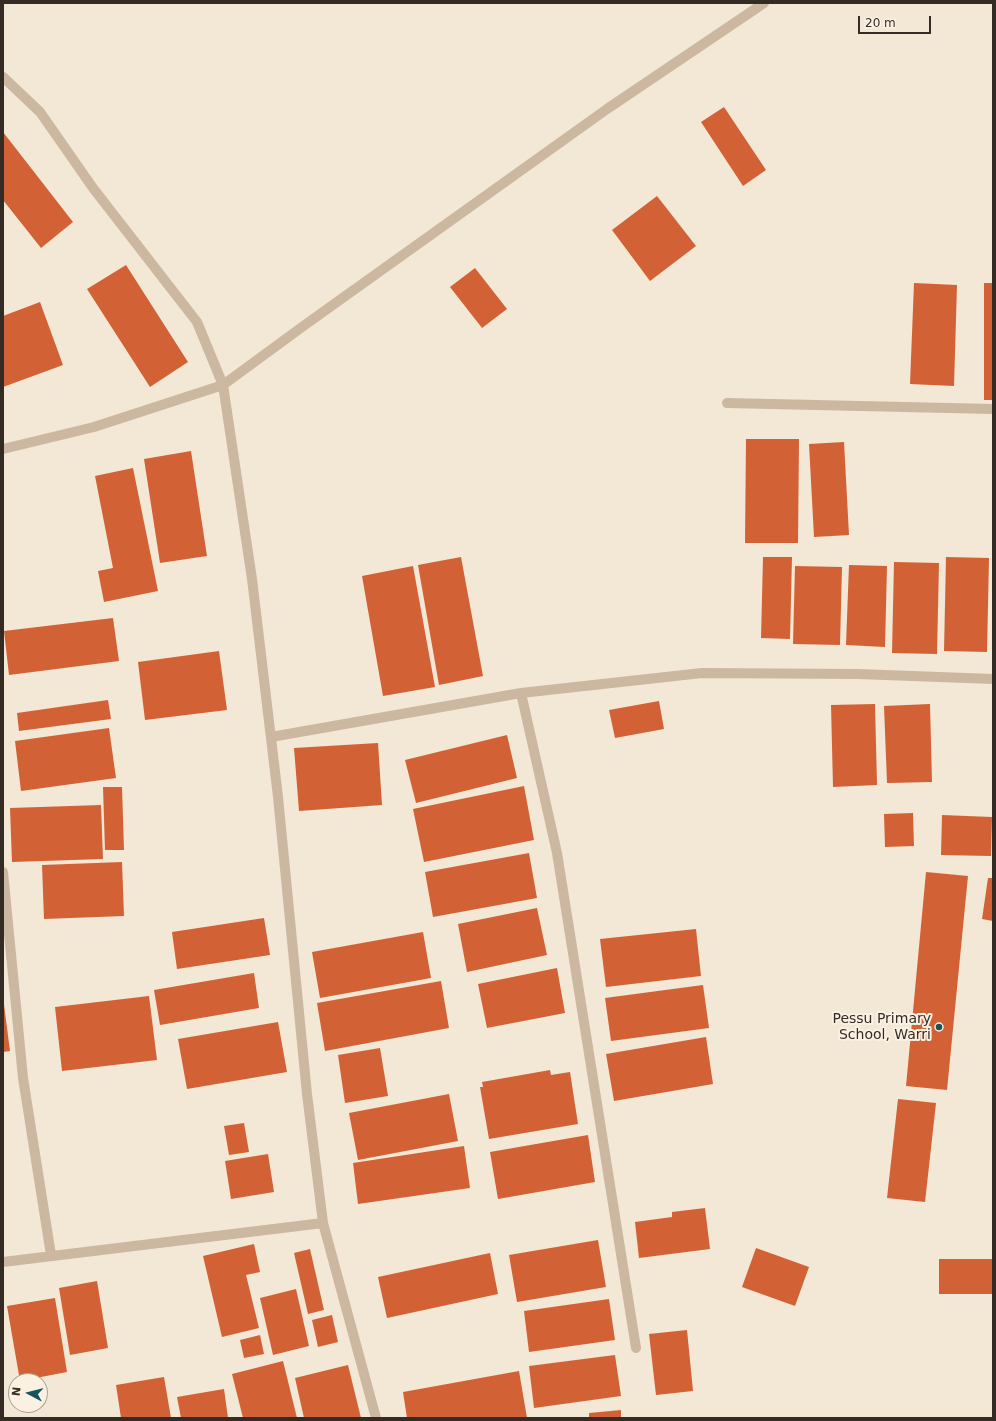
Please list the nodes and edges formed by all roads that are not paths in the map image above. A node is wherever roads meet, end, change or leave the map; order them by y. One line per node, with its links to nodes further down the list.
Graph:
1 (764, 3): 3 (street)
2 (3, 77): 3 (street)
3 (223, 385): 6 (street); 9 (street)
4 (727, 402): 5 (street)
5 (993, 409)
6 (3, 449)
7 (993, 680): 8 (street)
8 (521, 693): 9 (street); 14 (street)
9 (271, 737): 11 (street)
10 (3, 872): 12 (street)
11 (323, 1223): 12 (street); 15 (street)
12 (51, 1255): 13 (street)
13 (3, 1262)
14 (636, 1348)
15 (376, 1418)

